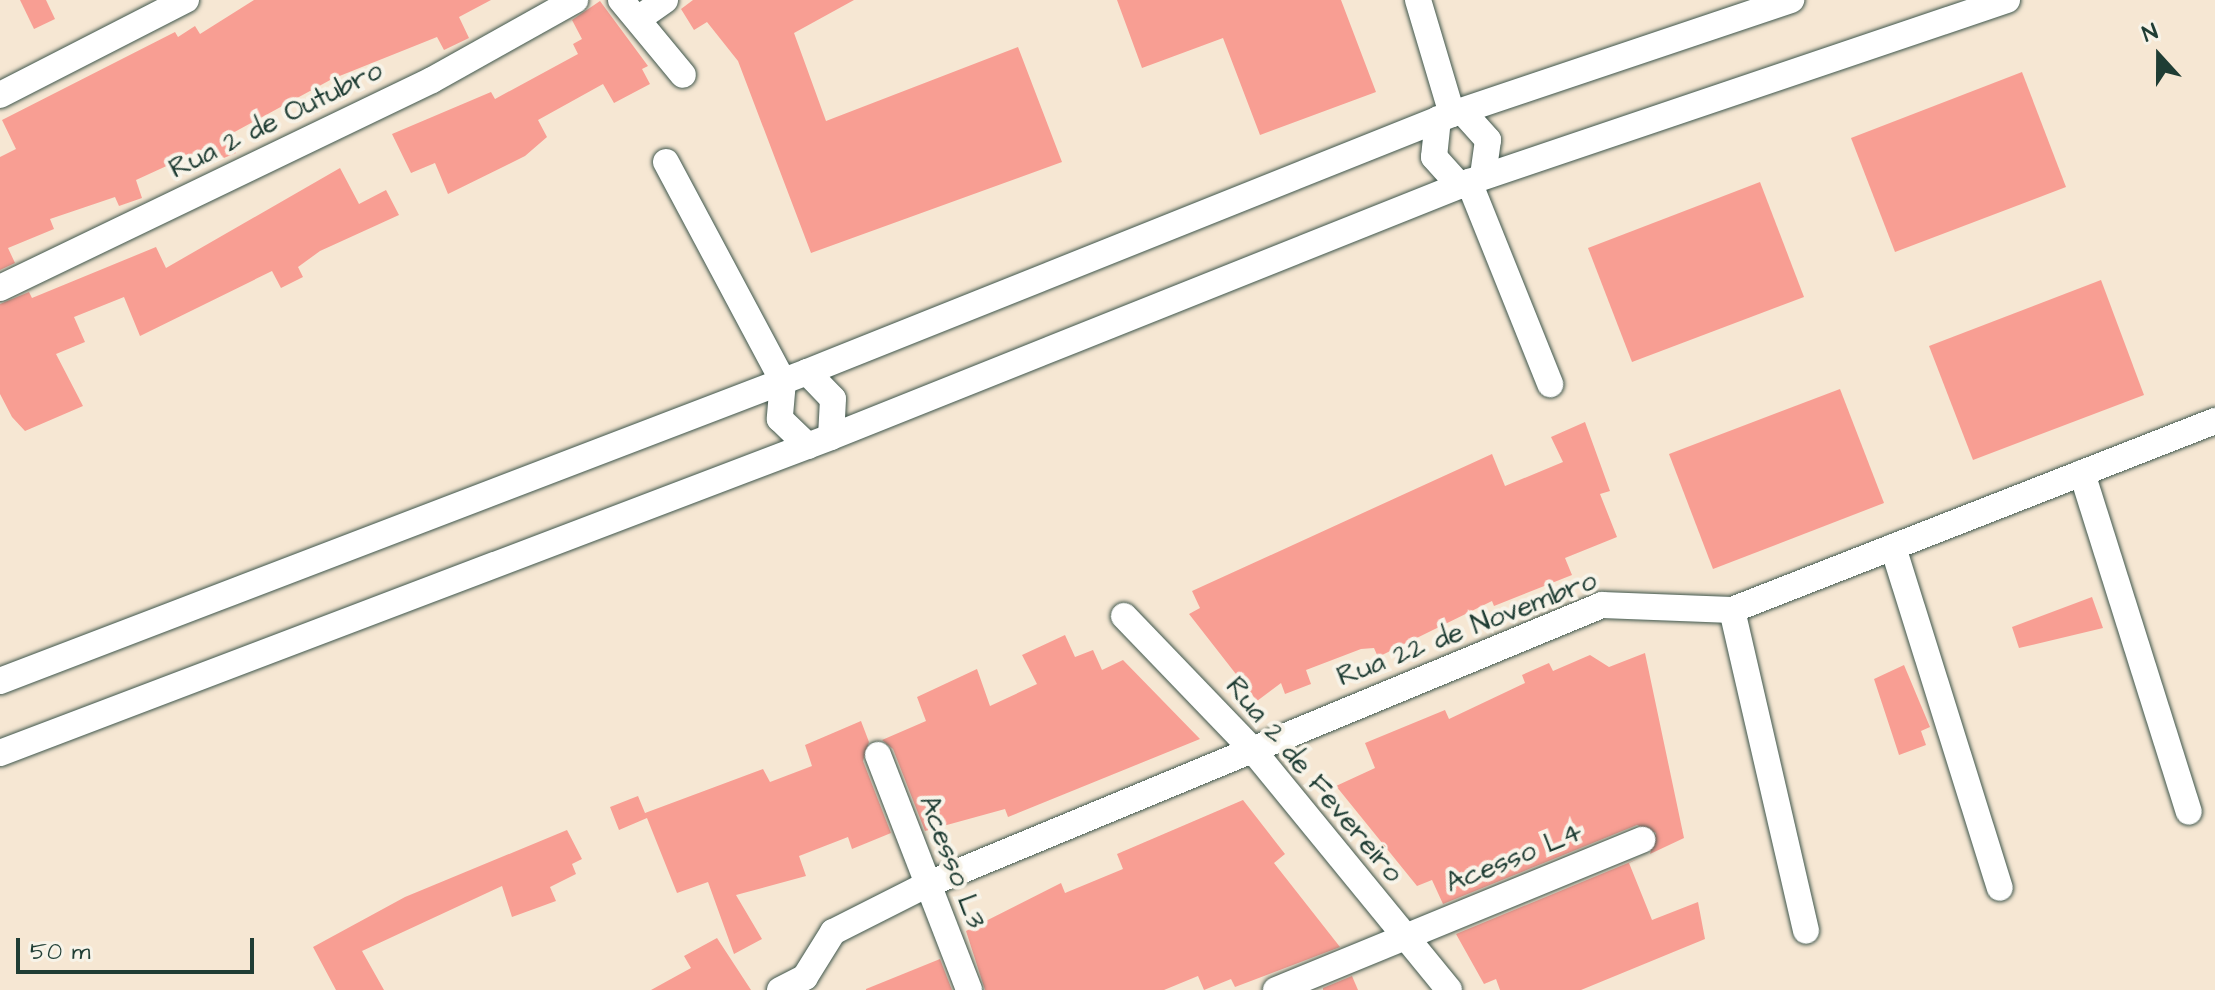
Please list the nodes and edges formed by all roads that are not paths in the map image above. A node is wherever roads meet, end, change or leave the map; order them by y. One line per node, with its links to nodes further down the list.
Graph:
1 (186, 0): 9 (street)
2 (575, 0): 13 (street, Rua 2 de Outubro)
3 (665, 0): 7 (street)
4 (1418, 0): 10 (street)
5 (1791, 0): 10 (street)
6 (2007, 0): 12 (street)
7 (630, 9): 8 (street)
8 (683, 75)
9 (0, 95)
10 (1451, 115): 12 (street); 12 (street); 14 (street)
11 (666, 162): 14 (street)
12 (1471, 182): 15 (street); 17 (street)
13 (0, 288)
14 (795, 377): 17 (street); 17 (street); 22 (street)
15 (1550, 384)
16 (2215, 421): 18 (street, Rua 22 de Novembro)
17 (819, 441): 24 (street)
18 (2082, 473): 19 (street, Rua 22 de Novembro); 26 (street)
19 (1893, 547): 20 (street, Rua 22 de Novembro); 29 (street)
20 (1732, 610): 23 (street, Rua 22 de Novembro); 30 (street)
21 (1124, 616): 23 (street, Rua 2 de Fevereiro)
22 (0, 681)
23 (1252, 749): 28 (street, Rua 22 de Novembro); 31 (street, Rua 2 de Fevereiro)
24 (0, 753)
25 (878, 755): 28 (street, Acesso L3)
26 (2189, 812)
27 (1642, 840): 31 (street, Acesso L4)
28 (924, 886): 32 (street, Rua 22 de Novembro); 33 (street, Acesso L3)
29 (2000, 888)
30 (1806, 931)
31 (1405, 937): 34 (street, Acesso L4); 35 (street, Rua 2 de Fevereiro)
32 (780, 990)
33 (969, 990)
34 (1276, 990)
35 (1449, 990)

